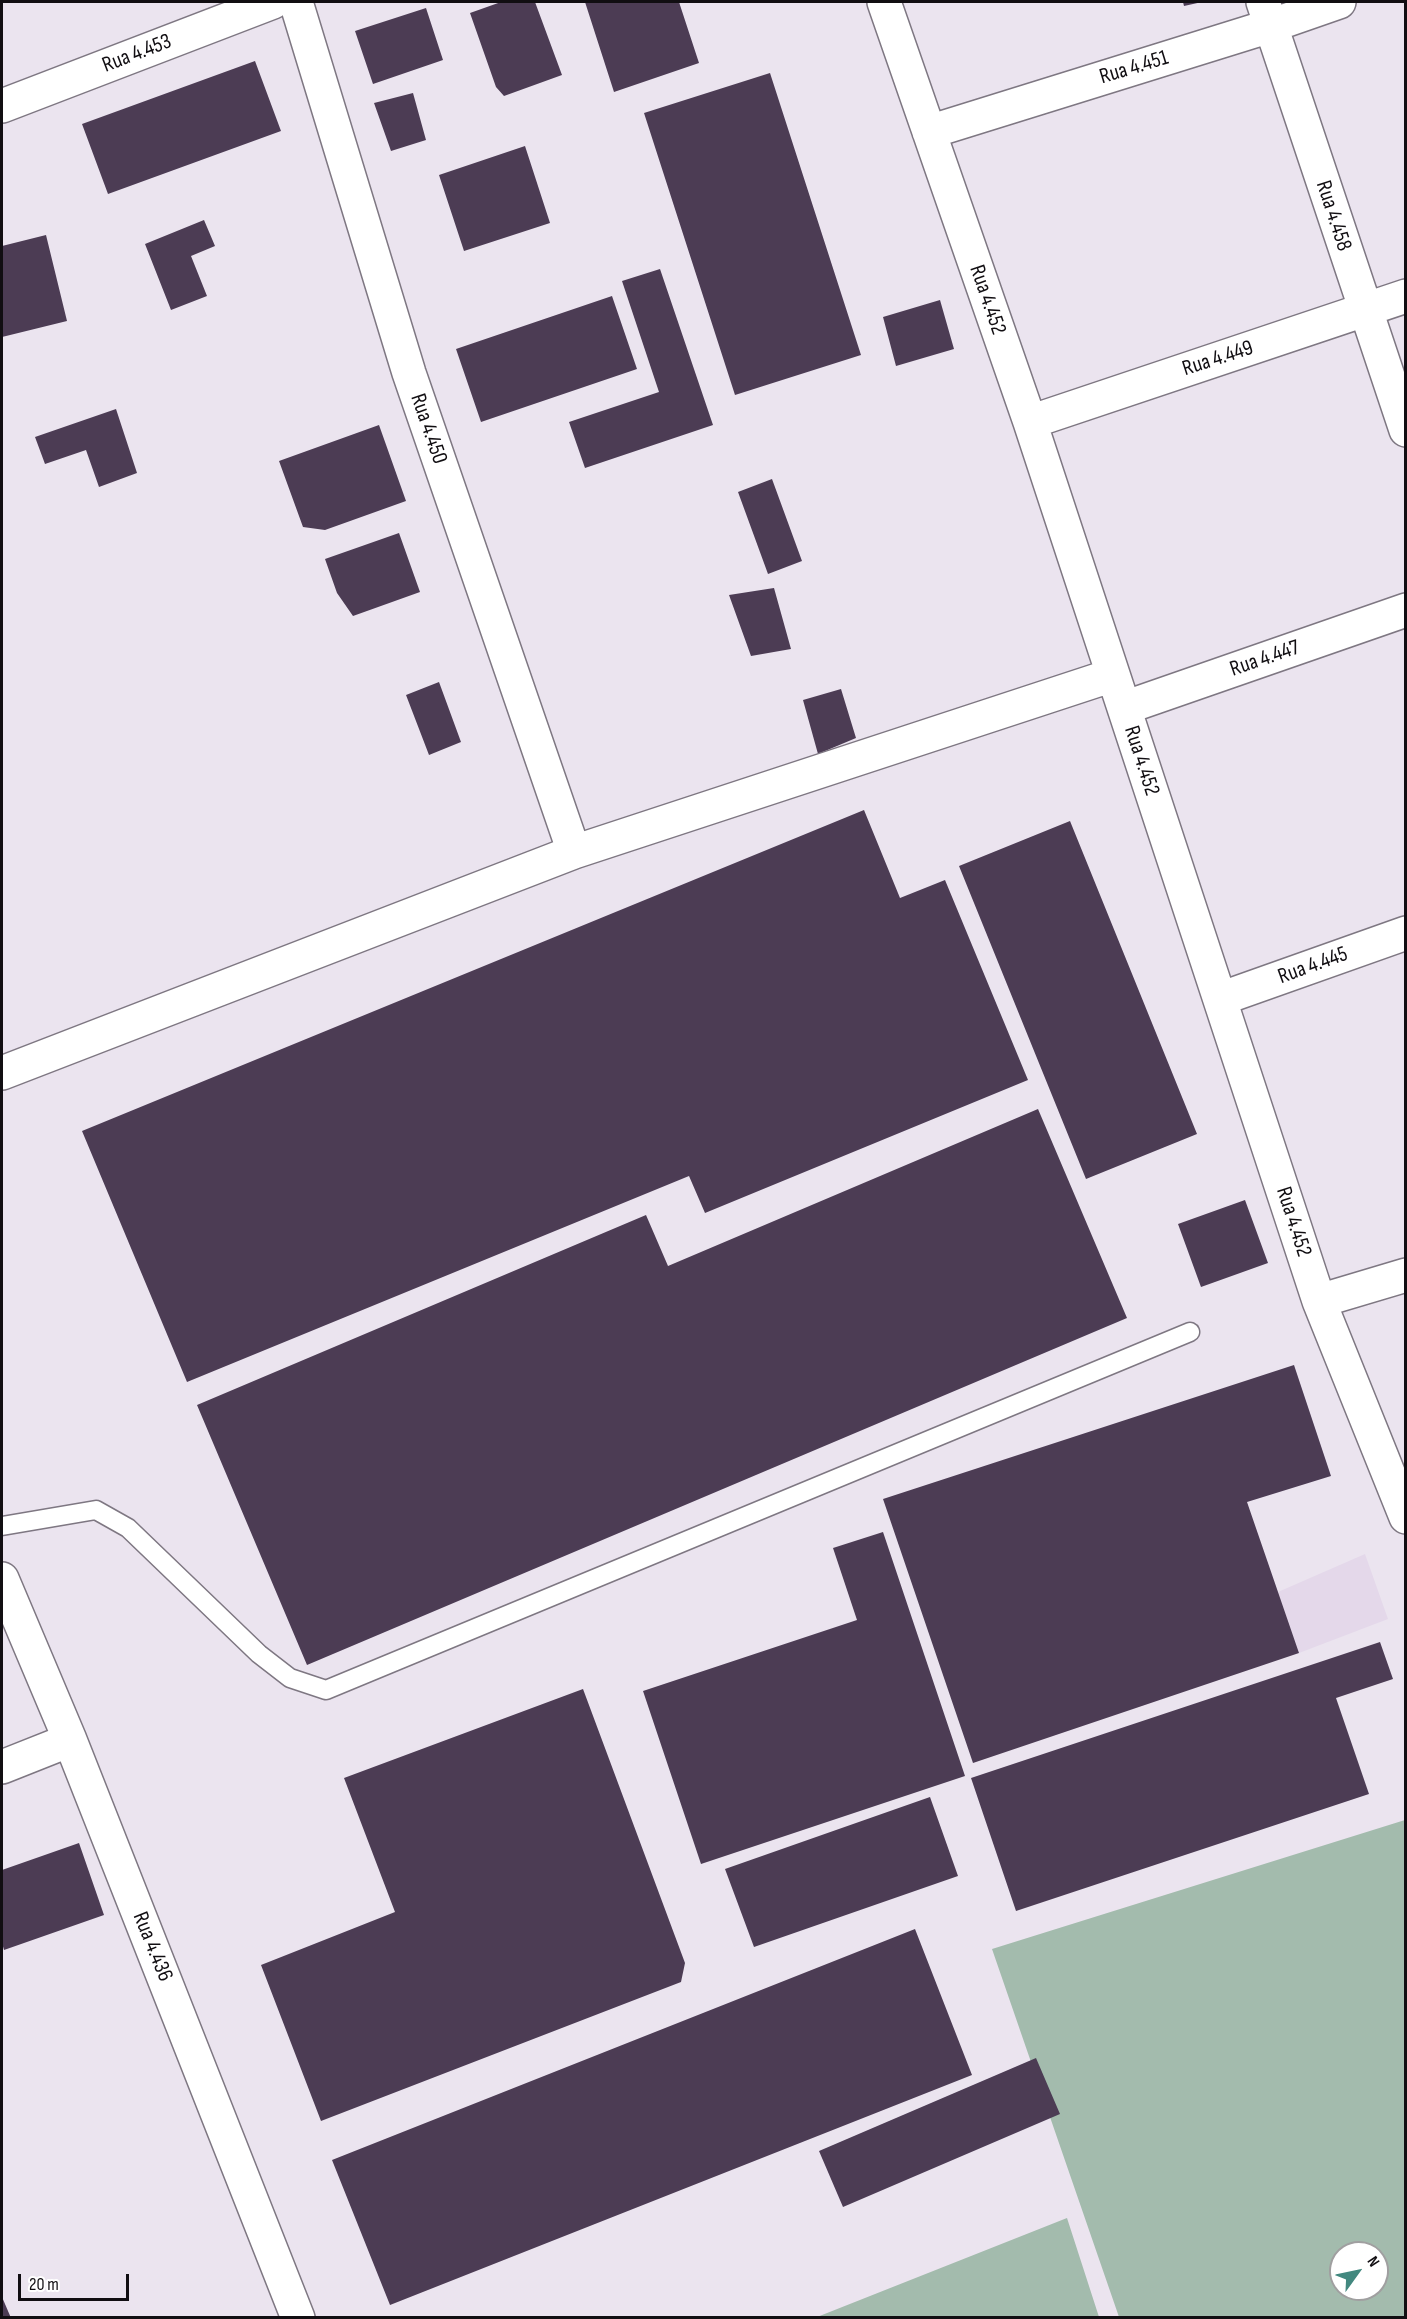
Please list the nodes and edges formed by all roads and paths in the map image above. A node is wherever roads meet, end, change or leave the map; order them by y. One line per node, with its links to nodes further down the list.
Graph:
1 (273, 2): 6 (street, Rua 4.453)
2 (296, 2): 15 (street, Rua 4.450)
3 (884, 2): 7 (street, Rua 4.452)
4 (1339, 2): 5 (street, Rua 4.451)
5 (1266, 14): 7 (street, Rua 4.451); 9 (street, Rua 4.458)
6 (2, 106)
7 (929, 132): 10 (street, Rua 4.452)
8 (1406, 296): 9 (street, Rua 4.449)
9 (1364, 310): 10 (street, Rua 4.449); 11 (street, Rua 4.458)
10 (1030, 422): 13 (street, Rua 4.452)
11 (1406, 430)
12 (1406, 610): 14 (street, Rua 4.447)
13 (1113, 675): 14 (street, Rua 4.452); 15 (street)
14 (1124, 708): 17 (street, Rua 4.452)
15 (574, 852): 18 (street)
16 (1406, 933): 17 (street, Rua 4.445)
17 (1220, 999): 20 (street, Rua 4.452)
18 (2, 1073)
19 (1406, 1275): 20 (street)
20 (1319, 1301): 22 (street, Rua 4.452)
21 (1191, 1332): 23 (lane)
22 (1406, 1517)
23 (2, 1526)
24 (2, 1579): 25 (street, Rua 4.436)
25 (70, 1740): 26 (street); 27 (street, Rua 4.436)
26 (2, 1767)
27 (293, 2316)

